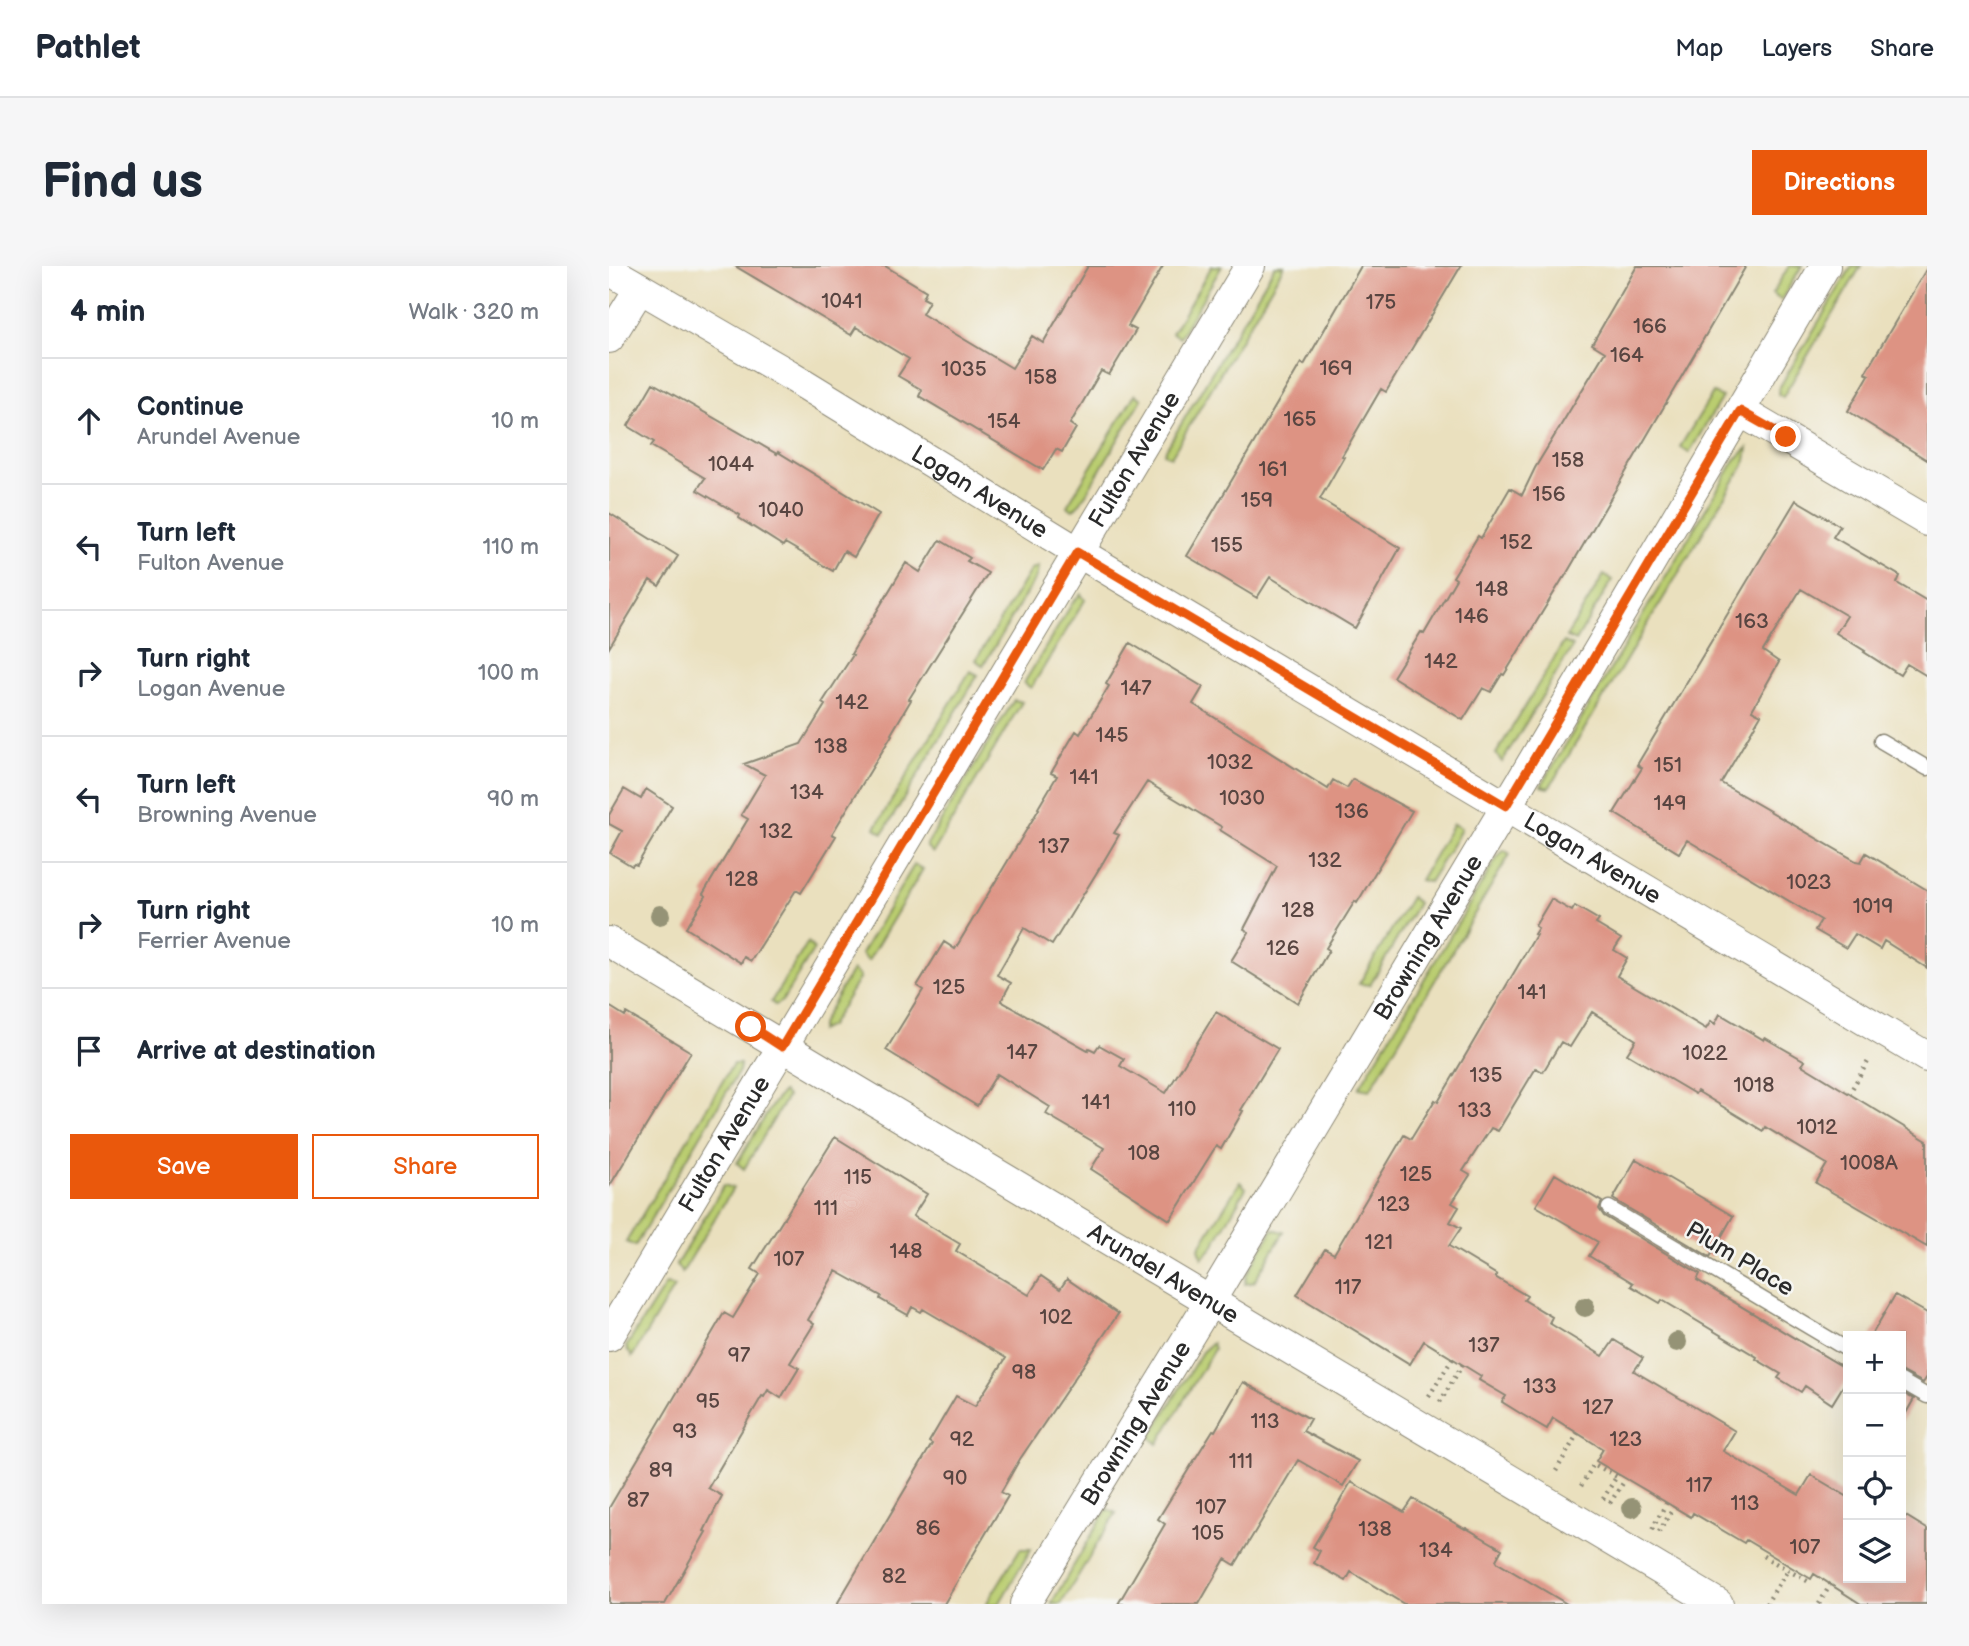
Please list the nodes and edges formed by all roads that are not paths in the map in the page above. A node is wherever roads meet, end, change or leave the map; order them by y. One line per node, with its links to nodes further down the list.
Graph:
1 (1249, 266): 8 (street, Fulton Avenue)
2 (1825, 266): 6 (street, Browning Avenue)
3 (609, 270): 4 (street, Logan Avenue)
4 (640, 288): 5 (street); 8 (street, Logan Avenue)
5 (609, 338)
6 (1740, 411): 7 (street); 11 (street, Browning Avenue)
7 (1927, 521)
8 (1077, 552): 11 (street, Logan Avenue); 13 (street, Fulton Avenue)
9 (1881, 741): 10 (lane)
10 (1927, 768)
11 (1506, 806): 14 (street, Logan Avenue); 16 (street, Browning Avenue)
12 (609, 942): 13 (street, Arundel Avenue)
13 (782, 1047): 16 (street, Arundel Avenue); 17 (street, Fulton Avenue)
14 (1927, 1057)
15 (1609, 1208): 18 (lane, Plum Place)
16 (1209, 1302): 21 (street, Browning Avenue); 22 (street, Arundel Avenue)
17 (609, 1336)
18 (1843, 1347)
19 (1906, 1384): 20 (lane)
20 (1927, 1396)
21 (1025, 1604)
22 (1718, 1604)

